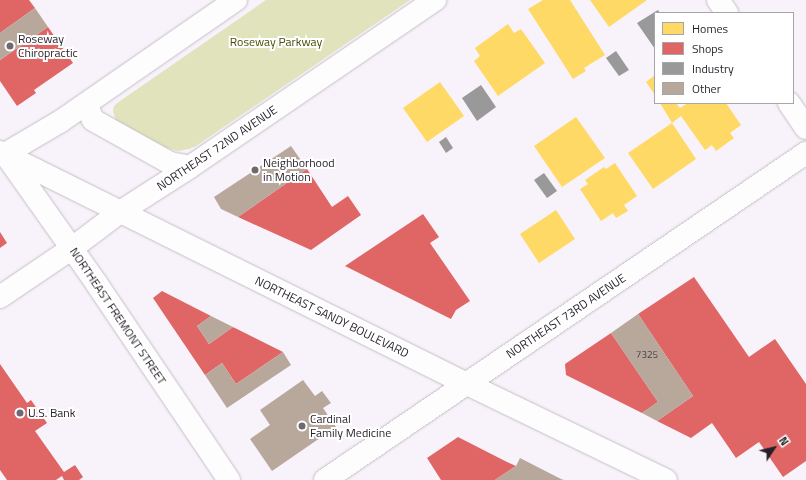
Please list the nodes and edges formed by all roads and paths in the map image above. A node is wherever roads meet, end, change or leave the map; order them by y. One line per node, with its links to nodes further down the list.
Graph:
1 (236, 0): 5 (street)
2 (435, 0): 10 (street, NORTHEAST 72ND AVENUE)
3 (718, 0): 4 (street)
4 (726, 12)
5 (86, 104): 8 (street); 10 (street)
6 (790, 104): 7 (street)
7 (806, 128)
8 (2, 153): 11 (street, NORTHEAST SANDY BOULEVARD); 12 (street, NORTHEAST FREMONT STREET)
9 (806, 153): 14 (street, NORTHEAST 73RD AVENUE)
10 (190, 167): 11 (street, NORTHEAST 72ND AVENUE)
11 (120, 212): 12 (street, NORTHEAST 72ND AVENUE); 14 (street, NORTHEAST SANDY BOULEVARD)
12 (71, 249): 13 (street, NORTHEAST 72ND AVENUE); 15 (street, NORTHEAST FREMONT STREET)
13 (0, 297)
14 (467, 384): 16 (street, NORTHEAST 73RD AVENUE); 17 (street, NORTHEAST SANDY BOULEVARD)
15 (229, 480)
16 (325, 480)
17 (666, 480)

